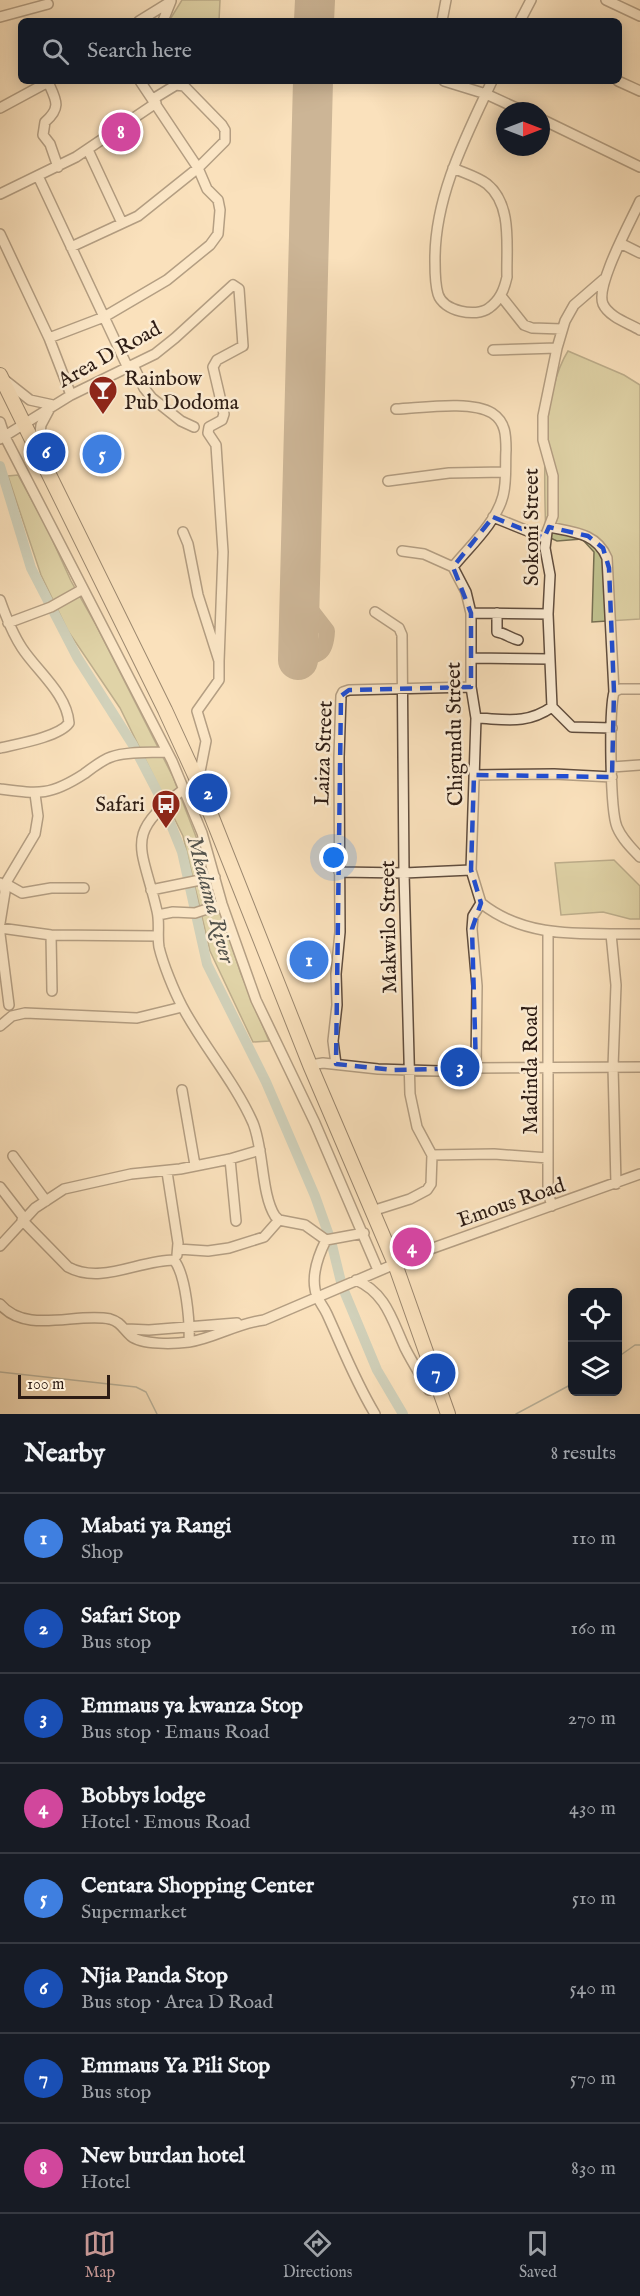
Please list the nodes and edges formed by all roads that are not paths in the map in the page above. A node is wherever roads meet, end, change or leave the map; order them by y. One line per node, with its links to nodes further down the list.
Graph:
1 (446, 0): 10 (street)
2 (531, 0): 11 (street)
3 (606, 0): 6 (street)
4 (171, 1): 8 (street); 9 (street)
5 (48, 4): 7 (street)
6 (640, 16)
7 (0, 17)
8 (144, 18)
9 (164, 18)
10 (443, 18)
11 (522, 18)
12 (622, 83): 18 (street)
13 (45, 84): 22 (street)
14 (50, 84): 25 (street)
15 (142, 84): 20 (street)
16 (454, 84): 19 (street)
17 (491, 84): 19 (street)
18 (640, 91)
19 (486, 94): 21 (street); 28 (street)
20 (155, 101): 24 (street); 27 (street); 27 (street)
21 (503, 102)
22 (0, 108)
23 (550, 123): 26 (street)
24 (88, 150): 25 (street); 32 (street)
25 (58, 167): 29 (street)
26 (640, 167)
27 (198, 168): 32 (street); 39 (street)
28 (453, 168): 38 (street); 38 (street)
29 (38, 176): 30 (street); 35 (street)
30 (0, 194)
31 (640, 201): 34 (street)
32 (122, 224): 35 (street)
33 (0, 234): 42 (street)
34 (620, 243): 36 (street); 37 (street)
35 (71, 248): 39 (street)
36 (640, 252)
37 (604, 279): 40 (street, Sokoni Street); 41 (street)
38 (501, 296): 40 (street)
39 (104, 317): 42 (street); 45 (street)
40 (562, 329): 43 (street, Sokoni Street)
41 (640, 330)
42 (49, 338): 47 (street)
43 (557, 348): 44 (street); 58 (street, Sokoni Street)
44 (493, 350)
45 (131, 367): 47 (street, Area D Road); 52 (street); 73 (street, Area D Road)
46 (1, 376): 48 (street); 51 (highway)
47 (71, 395): 48 (street, Area D Road)
48 (53, 405): 51 (street, Area D Road); 54 (street)
49 (396, 409): 55 (street)
50 (0, 422): 53 (street)
51 (23, 423): 53 (street, Area D Road); 54 (highway)
52 (194, 427)
53 (2, 438): 63 (street)
54 (38, 453): 86 (highway)
55 (505, 472): 56 (street); 57 (street)
56 (388, 482)
57 (493, 517): 60 (street); 62 (street)
58 (549, 527): 60 (street, Sokoni Street); 77 (street)
59 (183, 532): 73 (street)
60 (545, 538): 68 (street, Sokoni Street)
61 (402, 551): 62 (street)
62 (453, 567): 66 (street, Chigundu Street)
63 (83, 589): 69 (street); 82 (street)
64 (0, 600): 69 (street)
65 (375, 612): 75 (street, Makwilo Street)
66 (471, 613): 67 (street); 71 (street, Chigundu Street)
67 (497, 613): 68 (street); 70 (street)
68 (548, 615): 72 (street, Sokoni Street)
69 (8, 623): 81 (street)
70 (518, 640)
71 (471, 658): 72 (street); 74 (street, Chigundu Street)
72 (549, 659): 78 (street, Sokoni Street)
73 (219, 661): 86 (street)
74 (471, 687): 75 (street, Laiza Street); 79 (street, Chigundu Street)
75 (402, 688): 93 (street, Laiza Street); 94 (street, Makwilo Street)
76 (640, 689): 77 (street)
77 (614, 692): 80 (street)
78 (552, 707): 79 (street); 80 (street)
79 (476, 718): 85 (street, Chigundu Street)
80 (612, 728): 84 (street)
81 (0, 748)
82 (167, 752): 88 (street); 89 (street)
83 (640, 765): 84 (street)
84 (612, 772): 85 (street); 90 (street)
85 (474, 775): 92 (street, Chigundu Street)
86 (198, 782): 118 (highway)
87 (0, 789): 89 (street)
88 (184, 789): 95 (street); 98 (street)
89 (34, 794): 96 (street)
90 (636, 847): 91 (street)
91 (640, 857)
92 (471, 870): 94 (street); 99 (street, Chigundu Street)
93 (339, 872): 94 (street); 117 (street)
94 (404, 873): 123 (street, Makwilo Street)
95 (215, 877): 98 (street); 100 (street)
96 (3, 884): 97 (street); 102 (street)
97 (84, 888)
98 (151, 890): 101 (street)
99 (481, 903): 104 (street); 122 (street)
100 (222, 904): 101 (street); 141 (street)
101 (158, 915): 109 (street)
102 (0, 923)
103 (0, 928): 108 (street)
104 (548, 933): 105 (street); 119 (street, Madinda Road)
105 (611, 933): 107 (street); 120 (street)
106 (0, 934): 110 (street)
107 (640, 934)
108 (51, 935): 109 (street); 111 (street)
109 (158, 936): 114 (street)
110 (2, 960): 113 (street)
111 (52, 991)
112 (0, 999): 113 (street)
113 (9, 1005): 115 (street)
114 (182, 1007): 115 (street); 125 (street)
115 (19, 1014): 116 (street)
116 (0, 1026)
117 (336, 1064): 118 (street); 123 (street)
118 (310, 1065): 137 (highway)
119 (547, 1067): 120 (street); 122 (street); 128 (street, Madinda Road)
120 (613, 1067): 121 (street); 133 (street)
121 (640, 1067)
122 (476, 1068): 123 (street)
123 (409, 1070): 126 (street, Makwilo Street)
124 (182, 1090): 130 (street)
125 (260, 1149): 129 (street); 139 (street)
126 (432, 1155): 128 (street); 137 (street)
127 (13, 1156): 135 (street)
128 (548, 1158): 136 (street, Madinda Road)
129 (230, 1159): 130 (street); 140 (street)
130 (195, 1165): 131 (street)
131 (167, 1172): 135 (street); 144 (street)
132 (640, 1174): 133 (street, Emous Road)
133 (616, 1184): 136 (street, Emous Road)
134 (0, 1187): 138 (street)
135 (46, 1201): 138 (street)
136 (552, 1206): 146 (street, Emous Road)
137 (372, 1211): 146 (highway)
138 (23, 1219): 143 (street); 145 (street)
139 (279, 1220): 142 (street); 144 (street)
140 (236, 1221)
141 (364, 1233): 142 (street); 147 (street)
142 (326, 1240): 149 (street)
143 (0, 1246)
144 (178, 1249): 145 (street)
145 (174, 1260): 152 (street)
146 (394, 1263): 147 (street, Emous Road); 157 (highway)
147 (378, 1270): 148 (street, Emous Road)
148 (356, 1280): 149 (street, Emous Road); 155 (street)
149 (316, 1297): 151 (street, Emous Road); 156 (street)
150 (0, 1304): 153 (street)
151 (243, 1323): 152 (street); 154 (street)
152 (190, 1326): 153 (street); 154 (street)
153 (126, 1329): 154 (street)
154 (189, 1342)
155 (429, 1390)
156 (375, 1414)
157 (448, 1414)

